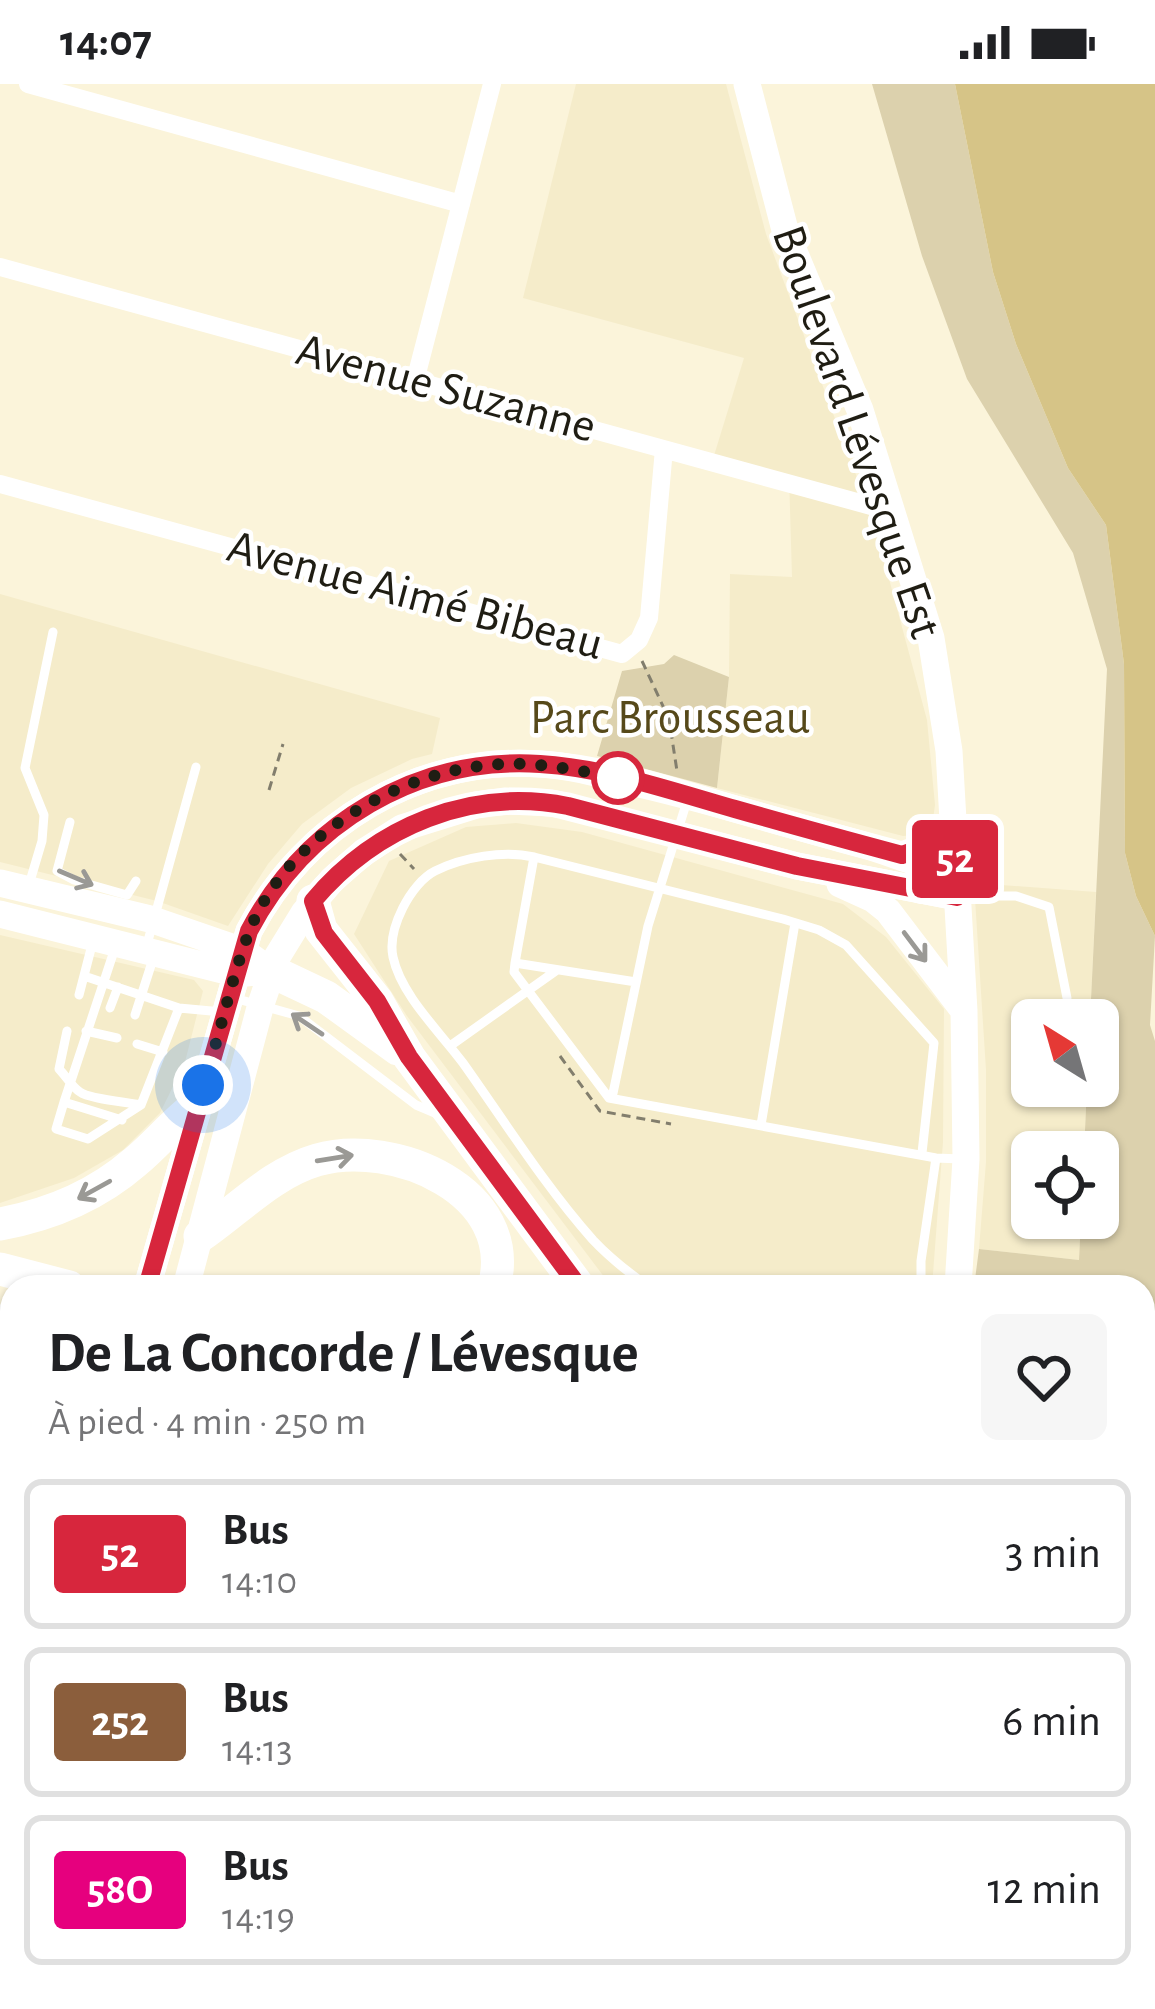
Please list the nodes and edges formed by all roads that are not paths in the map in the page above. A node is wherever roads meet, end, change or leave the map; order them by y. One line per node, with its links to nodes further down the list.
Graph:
1 (28, 84): 4 (street)
2 (492, 84): 4 (street)
3 (746, 84): 9 (street, Boulevard Lévesque Est)
4 (461, 204): 6 (street)
5 (0, 267): 6 (street, Avenue Suzanne)
6 (415, 380): 7 (street, Avenue Suzanne)
7 (664, 449): 8 (street, Avenue Aimé Bibeau); 9 (street, Avenue Suzanne)
8 (0, 484)
9 (892, 512): 14 (street, Boulevard Lévesque Est)
10 (53, 632): 22 (lane)
11 (196, 767): 28 (lane)
12 (682, 787): 15 (lane); 16 (street); 32 (street)
13 (70, 822): 19 (lane, one-way to 19)
14 (953, 824): 16 (street); 21 (street, Boulevard Lévesque Est)
15 (678, 834): 18 (street); 23 (lane); 24 (street)
16 (902, 855): 21 (street)
17 (534, 856): 23 (lane); 29 (lane); 53 (lane)
18 (797, 866): 21 (street); 44 (street, one-way to 44)
19 (136, 880)
20 (0, 883): 22 (street)
21 (956, 884): 39 (lane); 44 (street, Boulevard Lévesque Est)
22 (28, 888): 28 (street)
23 (662, 888): 26 (lane); 34 (lane)
24 (313, 901): 32 (street); 55 (highway)
25 (0, 914): 27 (street)
26 (796, 923): 63 (lane); 64 (lane)
27 (106, 938): 28 (street); 31 (lane); 33 (lane)
28 (152, 940): 32 (street); 38 (lane)
29 (515, 963): 30 (lane); 36 (lane)
30 (557, 970): 34 (lane); 36 (lane)
31 (84, 976): 33 (lane); 37 (lane)
32 (242, 981): 41 (street); 43 (lane); 55 (highway); 60 (street)
33 (104, 982): 35 (lane); 49 (lane)
34 (636, 982): 57 (lane)
35 (118, 987): 38 (lane); 42 (lane)
36 (528, 991): 53 (lane); 57 (lane)
37 (79, 995)
38 (141, 995): 40 (lane); 45 (lane)
39 (1067, 998)
40 (164, 1003): 43 (lane); 46 (lane)
41 (261, 1004): 62 (lane, one-way to 41); 68 (street)
42 (110, 1008)
43 (178, 1008): 54 (lane)
44 (964, 1011): 66 (street, Boulevard Lévesque Est)
45 (135, 1015)
46 (157, 1020)
47 (106, 1022): 50 (lane)
48 (68, 1031): 56 (lane)
49 (86, 1031): 50 (lane); 56 (lane)
50 (102, 1034): 51 (lane)
51 (117, 1038)
52 (145, 1042): 54 (lane)
53 (450, 1046): 73 (lane)
54 (163, 1052): 59 (lane)
55 (409, 1057): 62 (highway)
56 (71, 1081): 58 (lane); 59 (lane)
57 (612, 1098): 63 (lane)
58 (64, 1102): 61 (lane); 61 (lane)
59 (141, 1105): 61 (lane)
60 (196, 1105): 67 (highway, one-way to 67); 69 (street)
61 (122, 1120)
62 (457, 1122): 72 (highway)
63 (760, 1125): 64 (lane)
64 (922, 1154): 65 (lane)
65 (936, 1158): 66 (lane); 74 (lane)
66 (966, 1159): 75 (street, Boulevard Lévesque Est)
67 (0, 1224)
68 (200, 1236): 70 (street); 71 (highway, one-way to 71)
69 (150, 1275)
70 (189, 1275)
71 (495, 1275)
72 (570, 1275)
73 (633, 1275)
74 (921, 1275)
75 (962, 1275)

